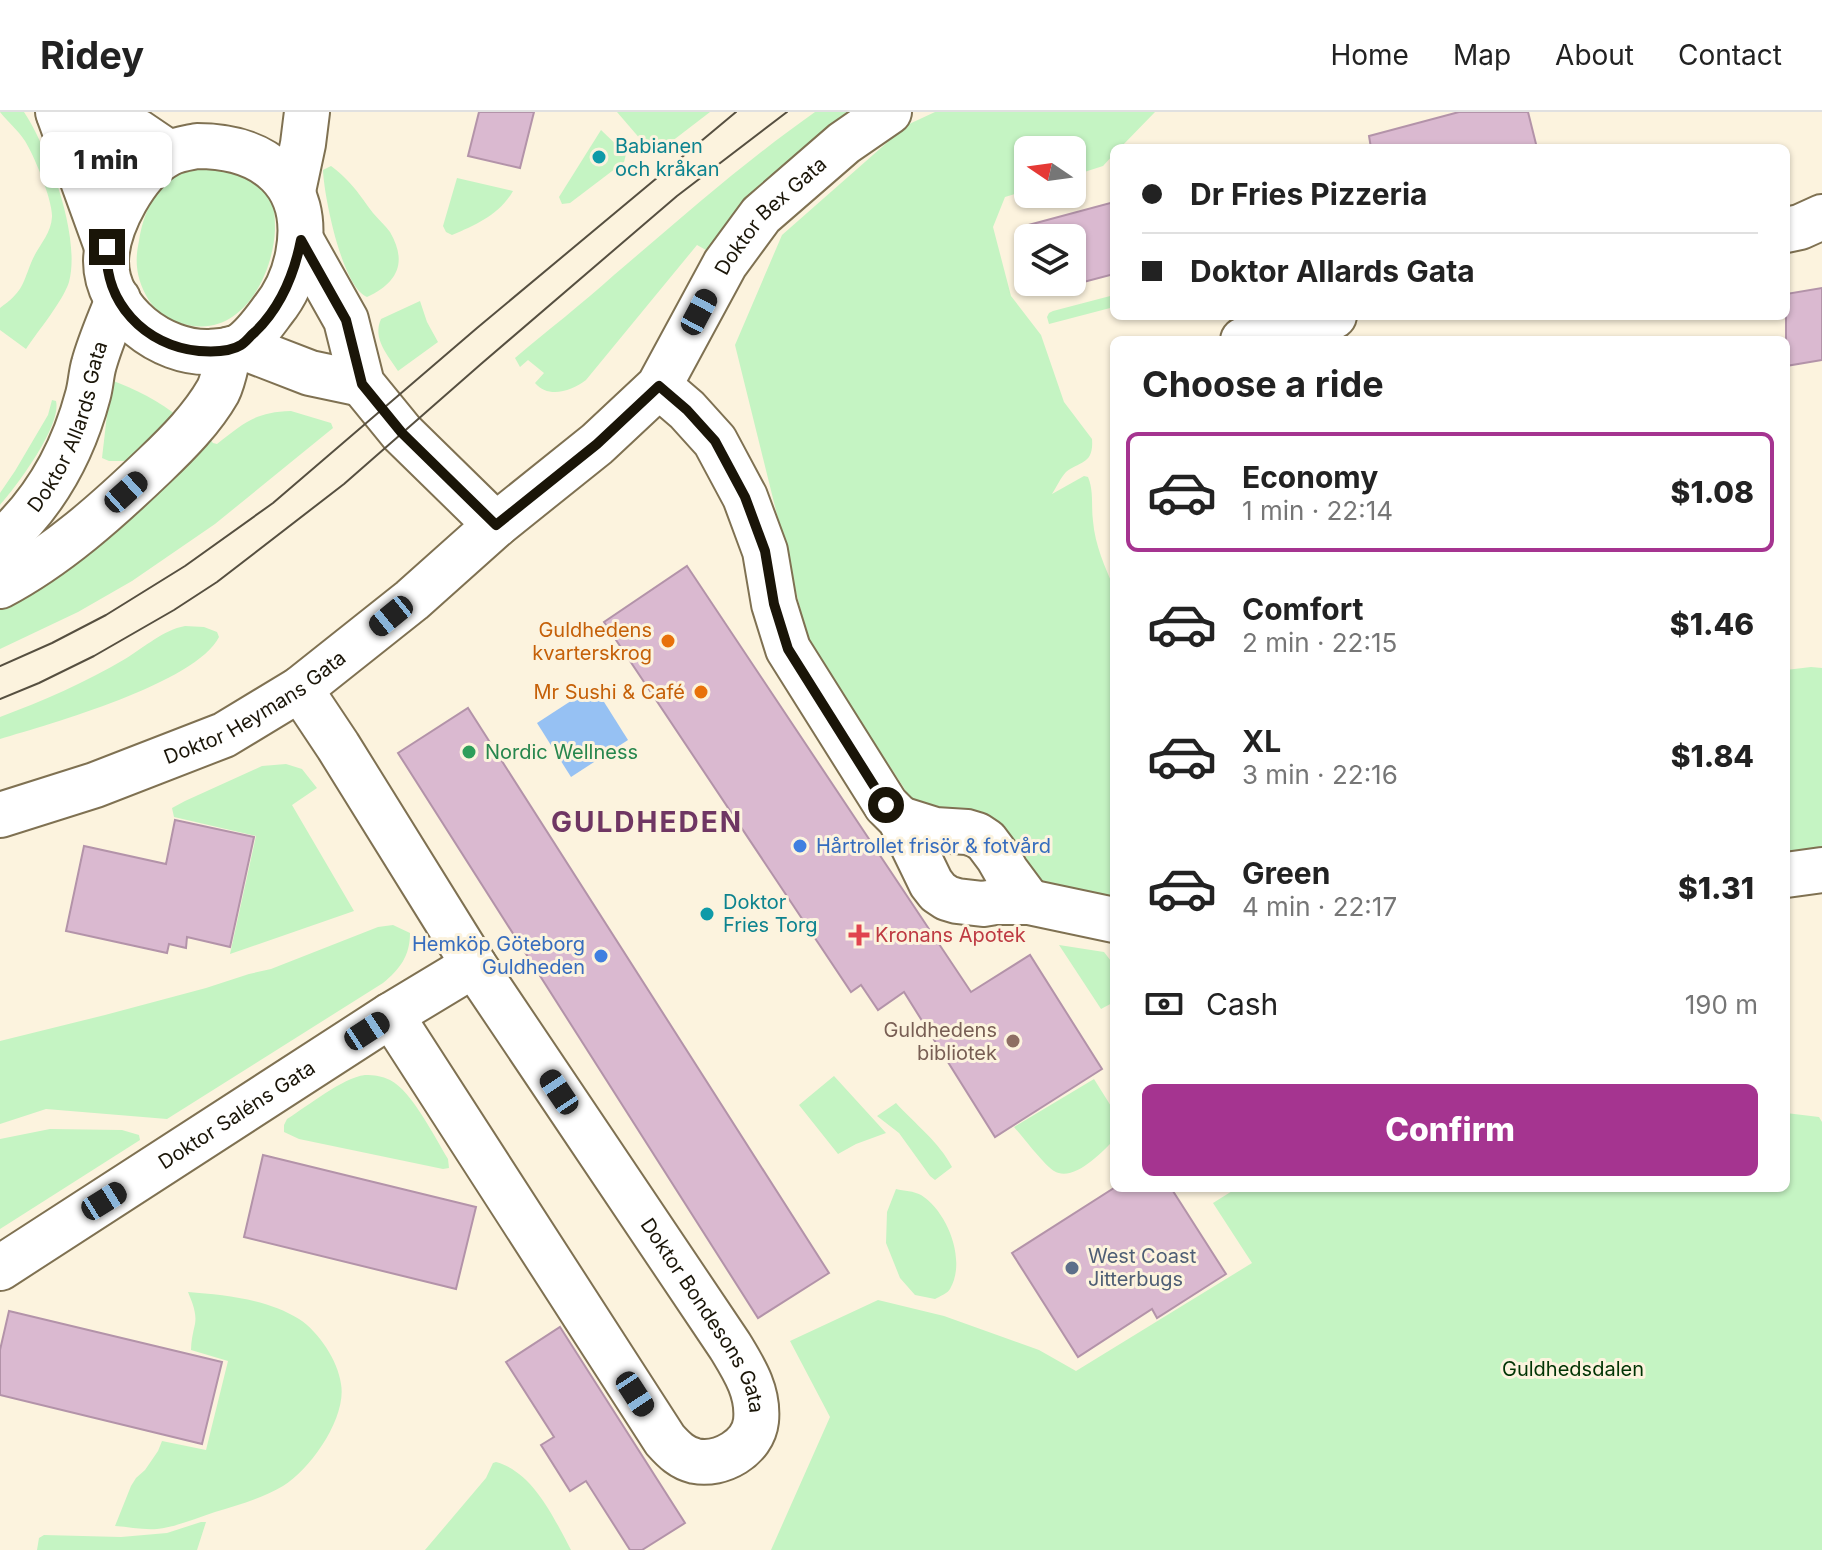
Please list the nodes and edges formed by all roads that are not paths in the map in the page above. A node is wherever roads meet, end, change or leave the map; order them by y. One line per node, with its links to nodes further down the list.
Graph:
1 (307, 112): 5 (street)
2 (889, 112): 15 (street, Doktor Bex Gata)
3 (58, 113): 4 (street); 9 (street)
4 (191, 137): 5 (street); 9 (street)
5 (293, 191): 8 (street)
6 (1822, 217): 7 (street)
7 (1790, 229)
8 (301, 240): 13 (street); 14 (street)
9 (107, 247): 10 (street)
10 (118, 299): 13 (street); 17 (street, Doktor Allards Gata)
11 (1316, 320): 12 (street)
12 (1254, 336)
13 (235, 348): 14 (street); 18 (street)
14 (362, 384): 16 (street)
15 (659, 386): 16 (street, Doktor Heymans Gata); 21 (street)
16 (496, 525): 19 (street, Doktor Heymans Gata)
17 (0, 543)
18 (0, 586)
19 (300, 689): 20 (street, Doktor Heymans Gata); 26 (street, Doktor Bondesons Gata)
20 (0, 815)
21 (900, 819): 24 (street); 24 (street)
22 (1822, 870): 23 (street)
23 (1790, 874)
24 (1029, 902): 25 (street)
25 (1110, 919)
26 (474, 965): 27 (street, Doktor Saléns Gata); 27 (street, Doktor Bondesons Gata)
27 (391, 1015): 28 (street, Doktor Saléns Gata)
28 (0, 1268)

